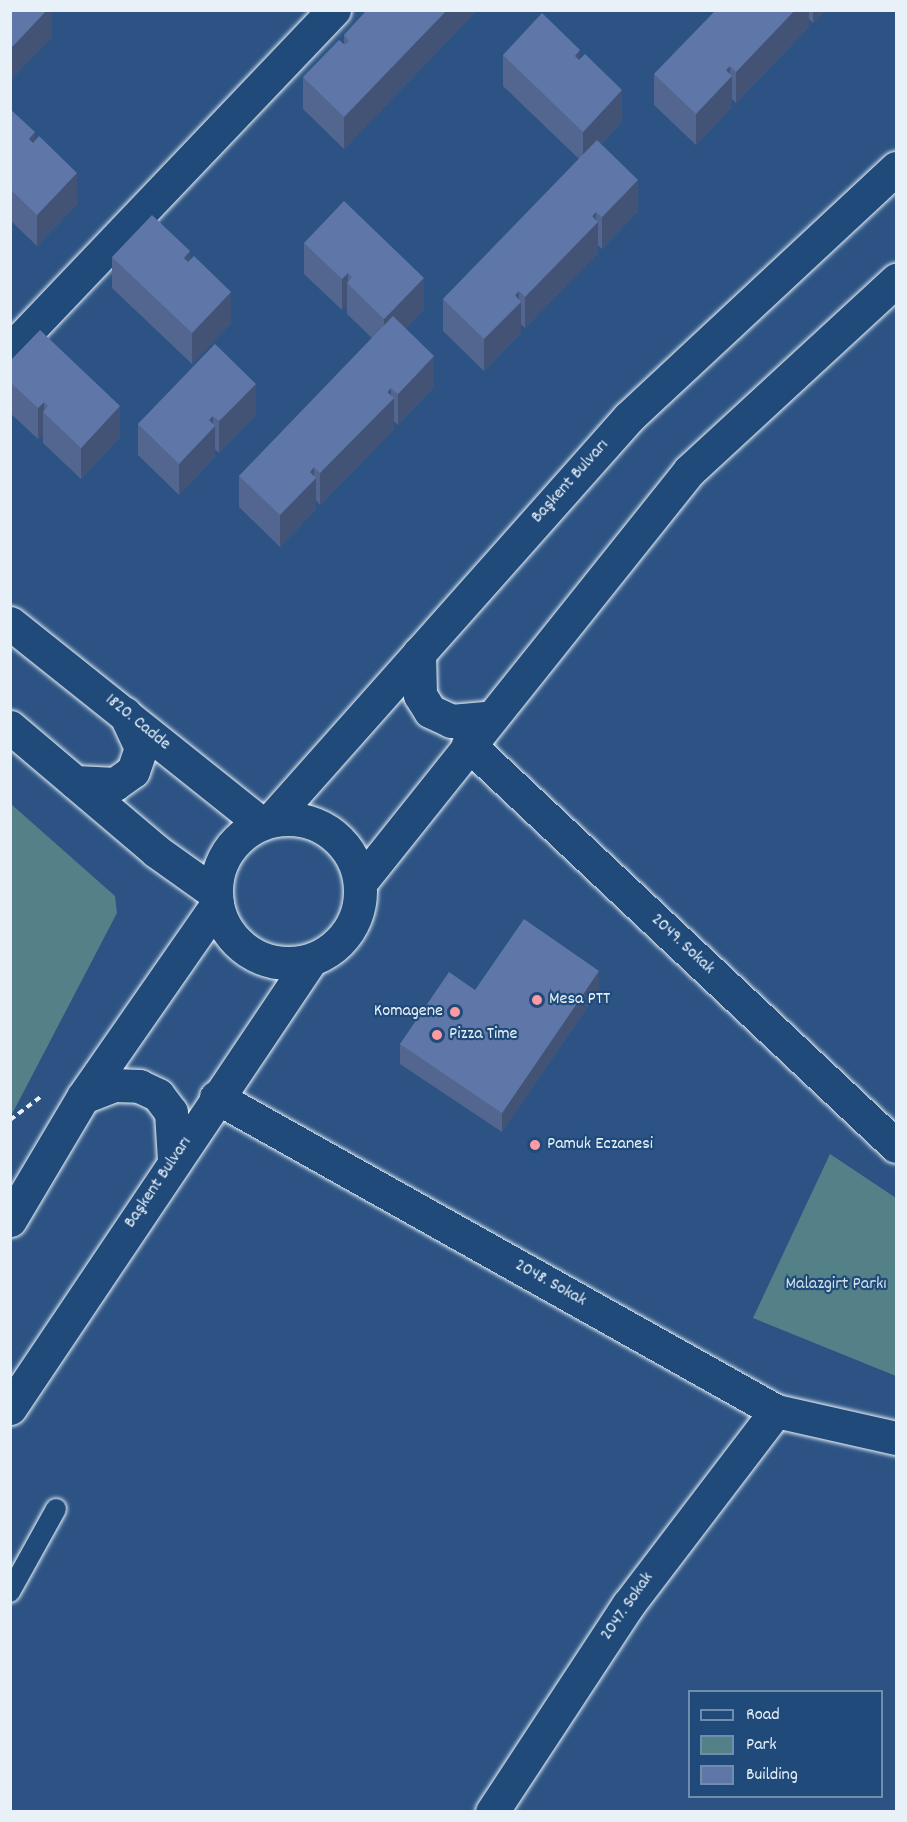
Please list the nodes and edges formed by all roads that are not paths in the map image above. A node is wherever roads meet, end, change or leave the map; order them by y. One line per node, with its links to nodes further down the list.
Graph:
1 (334, 10): 4 (main road)
2 (897, 168): 6 (main road, Başkent Bulvarı)
3 (897, 280): 8 (main road)
4 (10, 350)
5 (10, 623): 7 (main road, 1820. Cadde)
6 (419, 653): 8 (main road); 12 (main road, Başkent Bulvarı)
7 (122, 710): 11 (main road); 12 (main road, 1820. Cadde)
8 (488, 718): 10 (main road)
9 (10, 726): 11 (main road)
10 (468, 744): 13 (main road); 18 (main road, 2049. Sokak)
11 (75, 782): 14 (main road)
12 (267, 822): 13 (main road); 14 (main road)
13 (360, 883): 15 (main road)
14 (216, 899): 15 (main road); 16 (main road)
15 (310, 960): 17 (main road, Başkent Bulvarı)
16 (83, 1097): 19 (main road); 20 (main road)
17 (216, 1097): 19 (main road, Başkent Bulvarı); 22 (main road, 2048. Sokak)
18 (897, 1146)
19 (174, 1160): 21 (main road, Başkent Bulvarı)
20 (10, 1220)
21 (10, 1408)
22 (776, 1411): 23 (main road, 2048. Sokak); 26 (main road, 2047. Sokak)
23 (897, 1438)
24 (56, 1509): 25 (lane)
25 (10, 1592)
26 (492, 1812)

